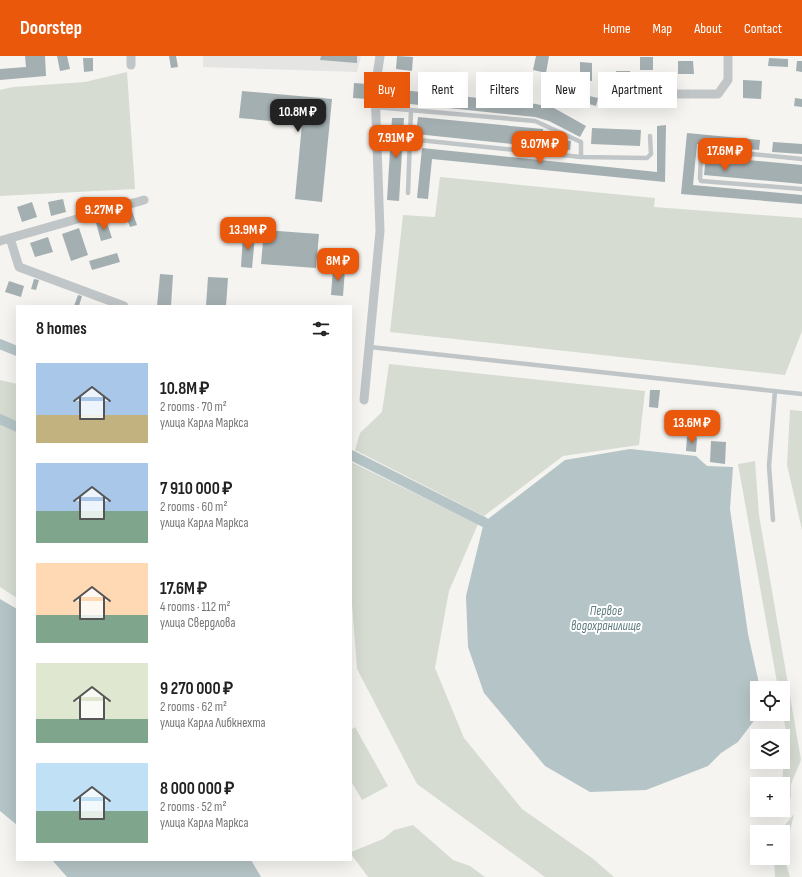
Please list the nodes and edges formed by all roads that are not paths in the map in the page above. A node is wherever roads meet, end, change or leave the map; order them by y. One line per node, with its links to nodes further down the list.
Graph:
1 (380, 56): 3 (street)
2 (728, 56): 4 (street)
3 (378, 72)
4 (677, 94)
5 (375, 108): 18 (street)
6 (387, 108): 7 (lane)
7 (411, 110): 9 (lane); 10 (lane)
8 (650, 136): 10 (lane)
9 (409, 139): 10 (lane); 13 (lane)
10 (581, 157)
11 (802, 159): 12 (lane)
12 (802, 189)
13 (408, 193)
14 (144, 200): 15 (street)
15 (10, 238): 16 (street); 17 (street)
16 (0, 241)
17 (121, 305)
18 (370, 347): 19 (lane); 21 (street)
19 (775, 391): 20 (lane); 22 (lane)
20 (802, 394)
21 (364, 400)
22 (773, 520)

